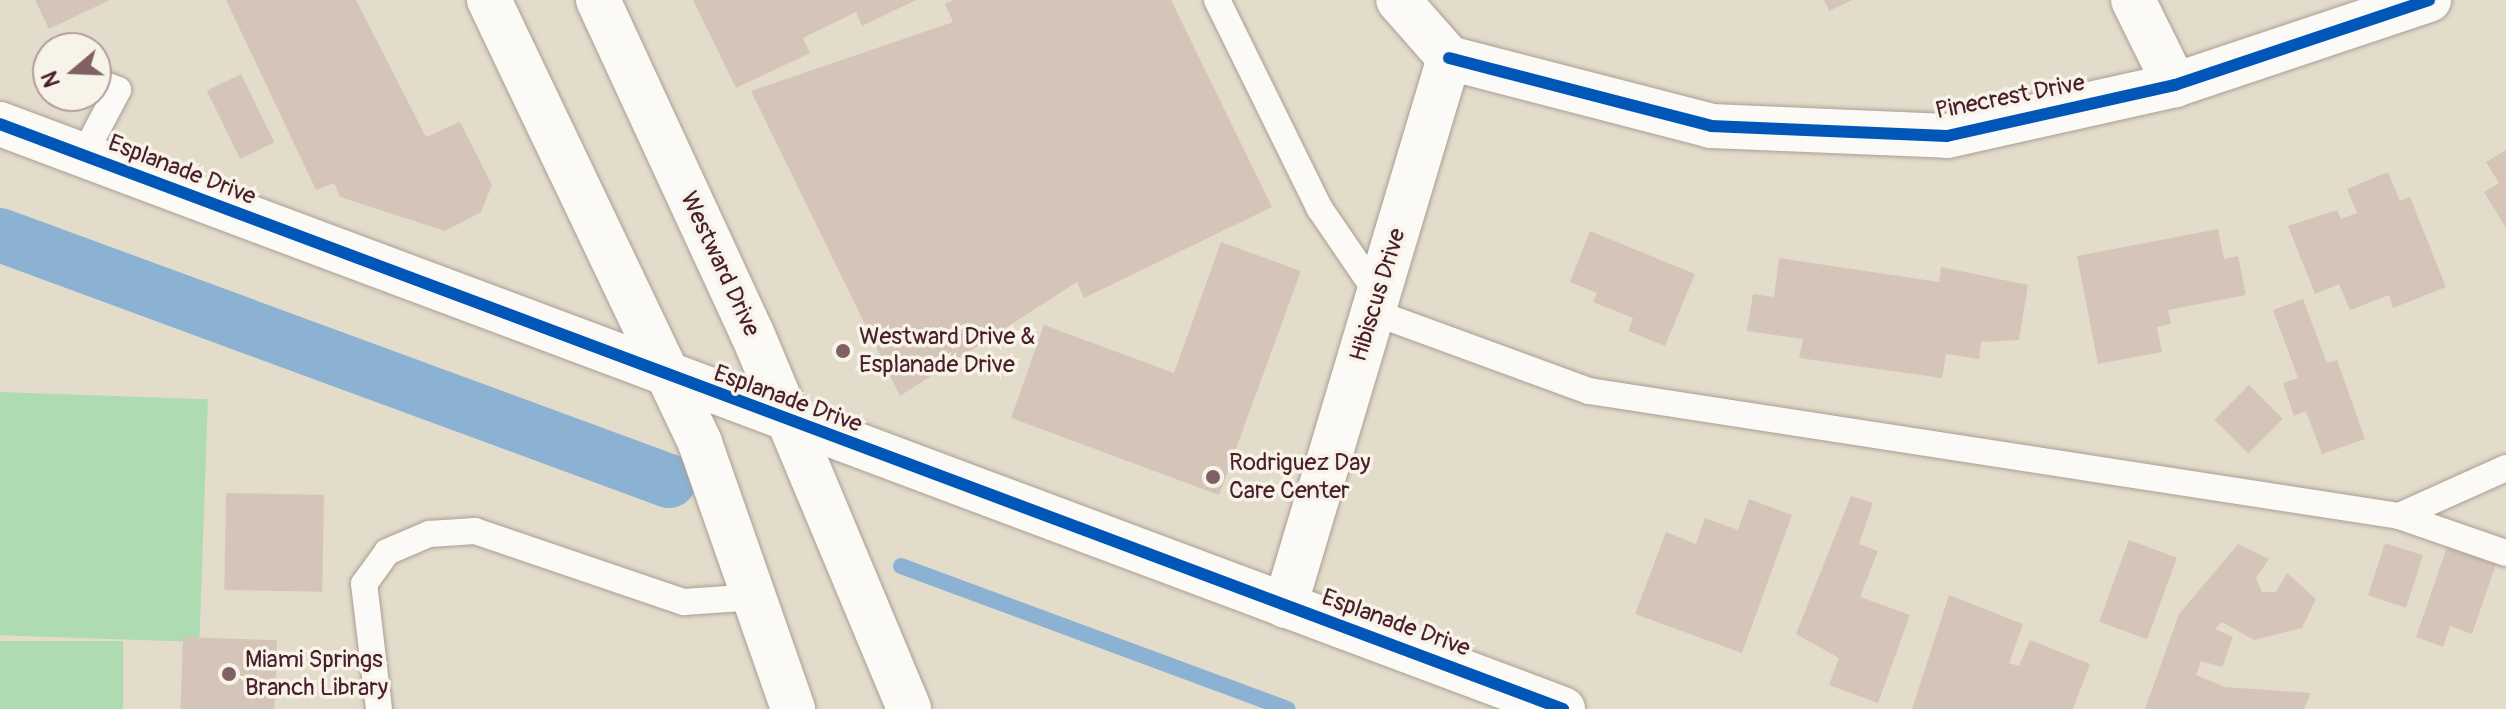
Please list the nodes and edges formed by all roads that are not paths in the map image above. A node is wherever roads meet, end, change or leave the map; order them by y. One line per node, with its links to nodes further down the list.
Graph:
1 (489, 0): 13 (street)
2 (598, 0): 14 (street, Westward Drive)
3 (1217, 0): 12 (lane)
4 (1398, 0): 7 (street)
5 (2133, 0): 8 (street)
6 (2429, 0): 8 (street, Pinecrest Drive)
7 (1449, 58): 8 (street, Pinecrest Drive); 12 (street, Hibiscus Drive)
8 (2175, 85)
9 (106, 112): 11 (lane)
10 (0, 124): 11 (street, Esplanade Drive)
11 (83, 156): 13 (street, Esplanade Drive)
12 (1376, 303): 16 (lane); 19 (street, Hibiscus Drive)
13 (673, 381): 14 (street, Esplanade Drive); 18 (street)
14 (791, 423): 19 (street, Esplanade Drive); 22 (street, Westward Drive)
15 (2506, 468): 16 (lane)
16 (2399, 516): 17 (lane)
17 (2506, 553)
18 (757, 597): 20 (lane); 21 (street)
19 (1285, 606): 23 (street, Esplanade Drive)
20 (379, 709)
21 (793, 709)
22 (909, 709)
23 (1563, 709)

